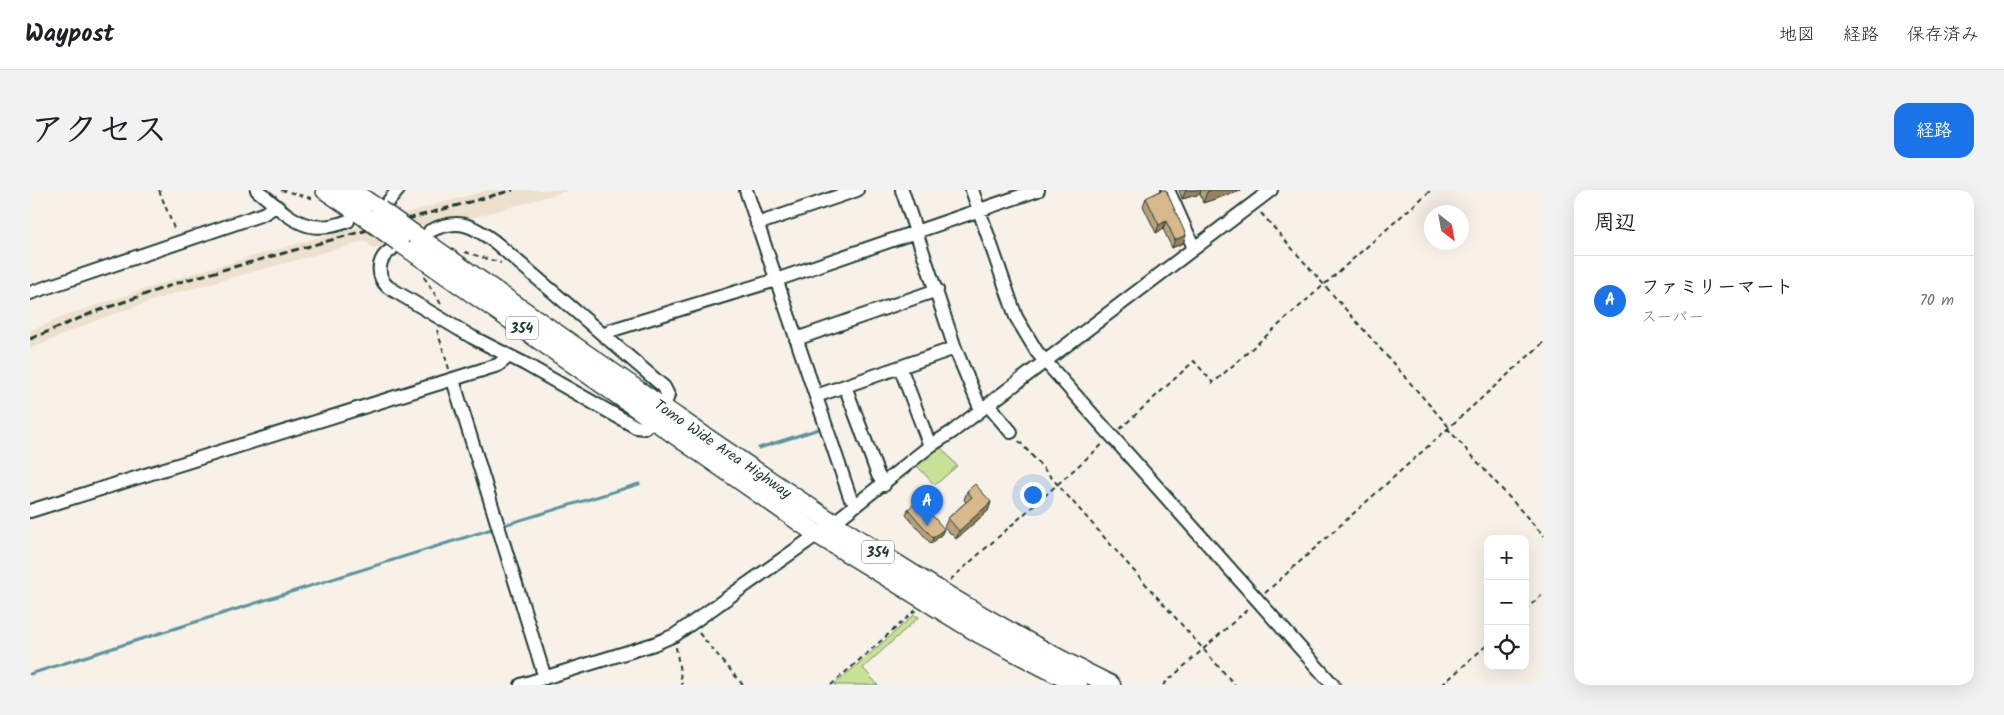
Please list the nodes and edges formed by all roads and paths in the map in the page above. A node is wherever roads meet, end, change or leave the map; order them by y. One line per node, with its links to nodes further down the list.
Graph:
1 (159, 190): 22 (path)
2 (257, 190): 16 (street)
3 (281, 190): 14 (path)
4 (350, 190): 18 (highway, Tomo Wide Area Highway / 354)
5 (398, 190): 18 (street)
6 (746, 190): 19 (street)
7 (857, 190): 19 (street)
8 (902, 190): 20 (street)
9 (972, 190): 17 (street)
10 (1038, 190): 17 (street)
11 (1168, 190): 24 (street)
12 (1271, 190): 15 (street)
13 (1431, 190): 29 (path)
14 (318, 194): 18 (highway, Tomo Wide Area Highway / 354)
15 (1253, 204): 24 (street); 29 (path)
16 (276, 206): 18 (street); 22 (street)
17 (979, 210): 20 (street); 38 (street)
18 (370, 213): 21 (highway, Tomo Wide Area Highway / 354, bridge); 23 (highway, Tomo Wide Area Highway / 354, bridge)
19 (757, 224): 28 (street)
20 (915, 230): 28 (street); 30 (street)
21 (423, 233): 33 (street); 44 (highway, Tomo Wide Area Highway / 354)
22 (179, 242): 31 (street)
23 (395, 246): 32 (street); 44 (highway, Tomo Wide Area Highway / 354)
24 (1194, 248): 38 (street)
25 (468, 253): 26 (path)
26 (507, 264)
27 (423, 276): 32 (path)
28 (776, 280): 33 (street); 34 (street)
29 (1324, 285): 45 (path); 47 (path)
30 (937, 290): 34 (street); 36 (street)
31 (30, 293)
32 (439, 312): 37 (street); 40 (path)
33 (604, 336): 44 (street)
34 (796, 338): 42 (street)
35 (1544, 342): 45 (path)
36 (955, 348): 39 (street); 43 (street)
37 (509, 356): 40 (street); 44 (street)
38 (1045, 362): 43 (street); 47 (street)
39 (900, 367): 41 (street); 48 (street)
40 (453, 380): 52 (street); 65 (street)
41 (845, 386): 42 (street); 49 (street)
42 (816, 396): 51 (street)
43 (984, 408): 46 (street); 48 (street)
44 (659, 414): 53 (highway, Tomo Wide Area Highway / 354); 54 (highway, Tomo Wide Area Highway / 354)
45 (1448, 427): 55 (path); 58 (path)
46 (1011, 432): 50 (path)
47 (1113, 436): 50 (path); 58 (street)
48 (930, 446): 49 (street)
49 (884, 485): 53 (street)
50 (1058, 485): 56 (path); 64 (path)
51 (850, 497)
52 (30, 511)
53 (832, 524): 54 (street); 71 (highway, Tomo Wide Area Highway / 354)
54 (818, 534): 61 (street); 70 (highway, Tomo Wide Area Highway / 354)
55 (1544, 536)
56 (951, 579)
57 (1544, 593): 59 (path)
58 (1258, 600): 64 (path); 74 (street)
59 (1529, 606)
60 (915, 611): 69 (path)
61 (691, 624): 62 (street); 68 (path)
62 (675, 635): 65 (street); 67 (path)
63 (1484, 648): 75 (path)
64 (1203, 649): 72 (path); 73 (path)
65 (544, 678): 66 (street)
66 (521, 685)
67 (682, 685)
68 (743, 685)
69 (832, 685)
70 (1078, 685)
71 (1111, 685)
72 (1163, 685)
73 (1235, 685)
74 (1333, 685)
75 (1442, 685)

